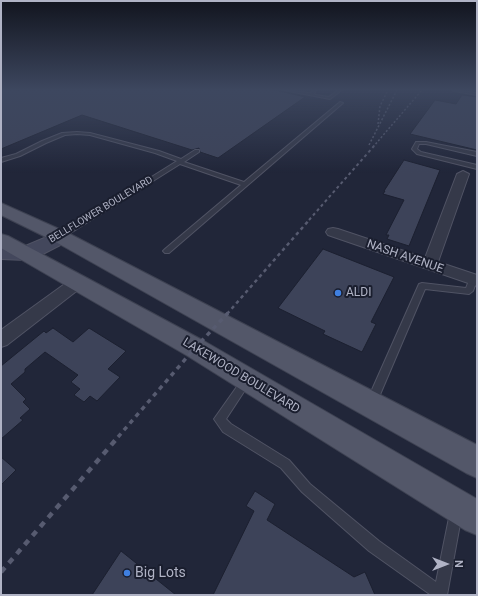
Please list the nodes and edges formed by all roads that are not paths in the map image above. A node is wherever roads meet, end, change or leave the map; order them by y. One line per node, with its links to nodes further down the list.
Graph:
1 (323, 118): 8 (lane)
2 (197, 151): 5 (lane, BELLFLOWER BOULEVARD)
3 (477, 154): 6 (lane)
4 (1, 160): 5 (lane)
5 (181, 162): 8 (lane); 11 (lane, BELLFLOWER BOULEVARD)
6 (477, 167)
7 (463, 174): 16 (street)
8 (244, 184): 13 (lane)
9 (1, 208): 11 (main road)
10 (333, 232): 16 (street, NASH AVENUE)
11 (61, 237): 15 (main road, BELLFLOWER BOULEVARD); 21 (main road)
12 (1, 240): 15 (main road, LAKEWOOD BOULEVARD)
13 (167, 251)
14 (1, 253): 15 (main road, BELLFLOWER BOULEVARD)
15 (26, 254): 18 (main road, LAKEWOOD BOULEVARD)
16 (430, 265): 17 (street, NASH AVENUE)
17 (475, 281): 21 (lane)
18 (78, 282): 19 (street); 20 (main road, LAKEWOOD BOULEVARD)
19 (1, 340)
20 (247, 380): 23 (main road, LAKEWOOD BOULEVARD); 24 (lane)
21 (371, 405): 22 (main road)
22 (477, 462)
23 (467, 512): 24 (lane)
24 (440, 594)

